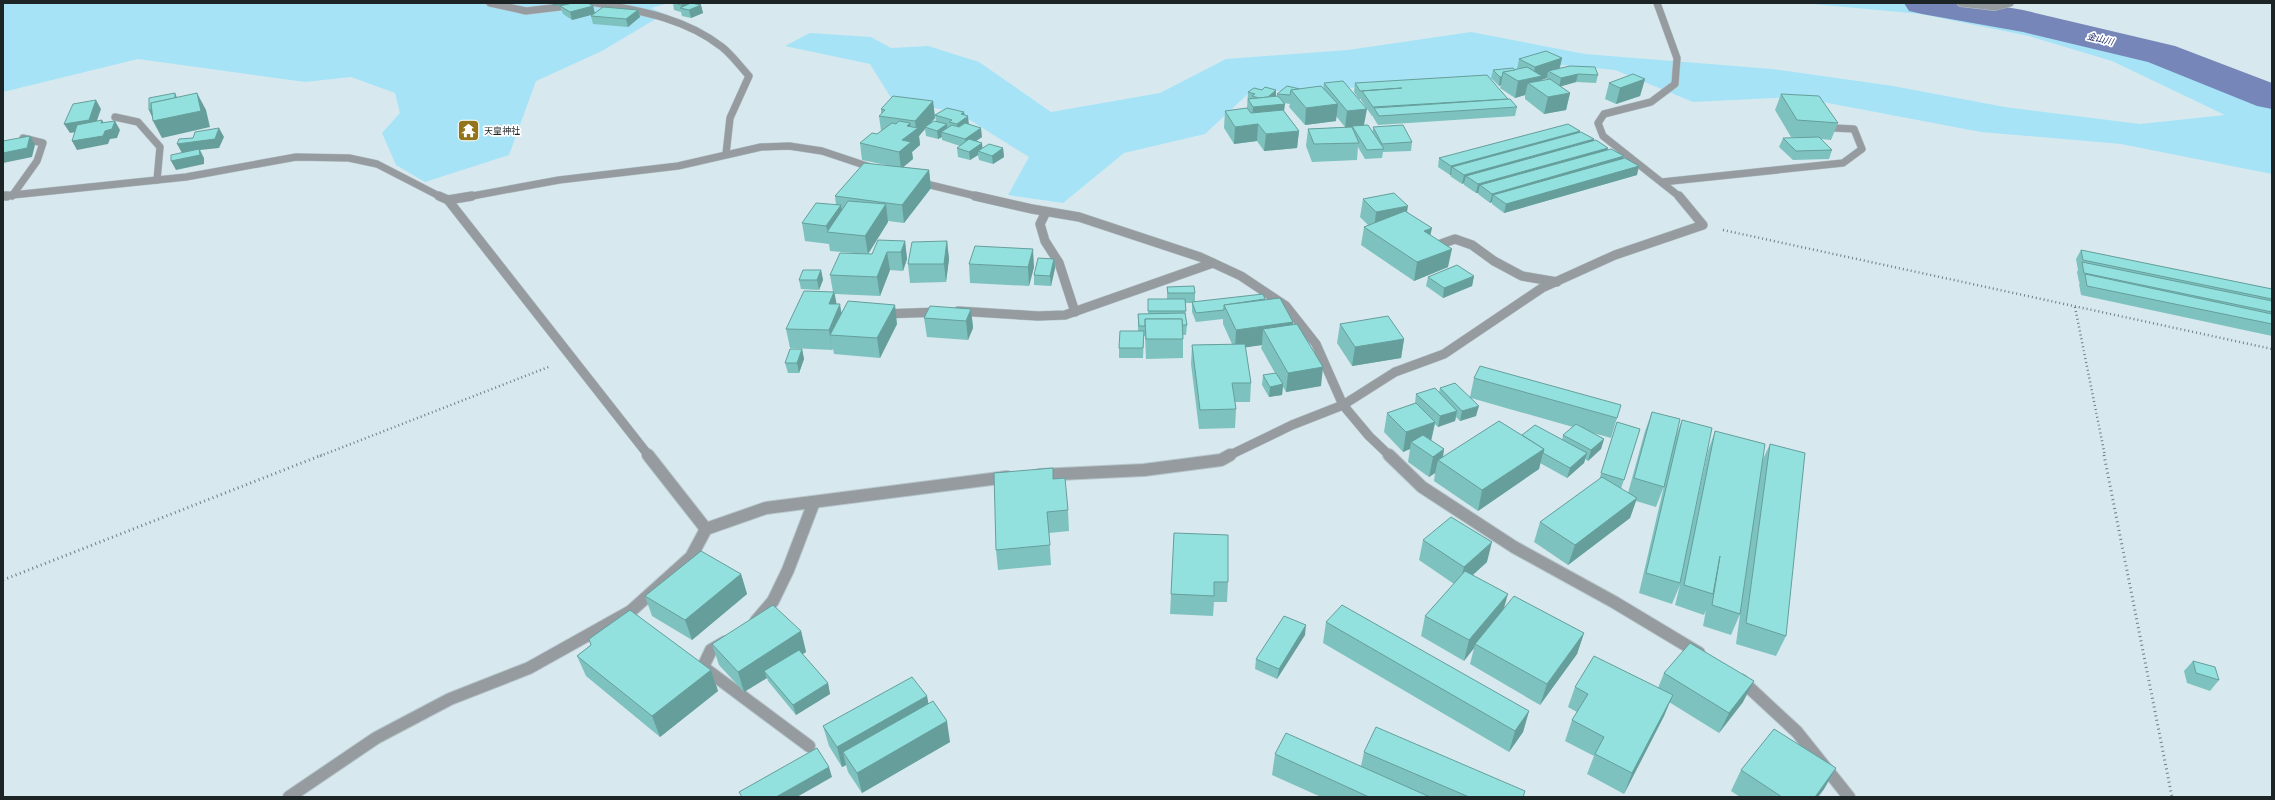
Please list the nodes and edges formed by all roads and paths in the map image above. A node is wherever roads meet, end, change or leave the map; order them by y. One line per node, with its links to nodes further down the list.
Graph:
1 (490, 3): 2 (street)
2 (593, 3)
3 (596, 3): 10 (street)
4 (1657, 3): 14 (street)
5 (1961, 3): 6 (street)
6 (2010, 3)
7 (115, 117): 13 (street)
8 (1834, 128): 14 (street)
9 (23, 138): 16 (street)
10 (726, 154): 11 (street); 17 (street)
11 (885, 172)
12 (907, 179): 18 (street)
13 (157, 180): 16 (street); 17 (street)
14 (1662, 182): 19 (street)
15 (3, 196): 16 (street)
16 (12, 196)
17 (448, 200): 27 (street)
18 (1046, 212): 21 (street); 24 (street)
19 (1703, 225): 22 (street); 23 (path)
20 (1441, 244): 22 (street)
21 (1212, 263): 24 (street); 28 (street)
22 (1557, 282): 28 (street)
23 (2075, 307): 26 (path); 39 (path)
24 (1075, 312): 25 (street)
25 (873, 314)
26 (2272, 349)
27 (572, 358): 30 (street); 31 (path)
28 (1343, 404): 29 (street); 34 (street)
29 (814, 502): 30 (street); 32 (street)
30 (706, 529): 37 (street)
31 (3, 580)
32 (749, 629)
33 (736, 636): 36 (street)
34 (1708, 658)
35 (1735, 674): 38 (street)
36 (809, 746)
37 (289, 797)
38 (1849, 797)
39 (2172, 797)

